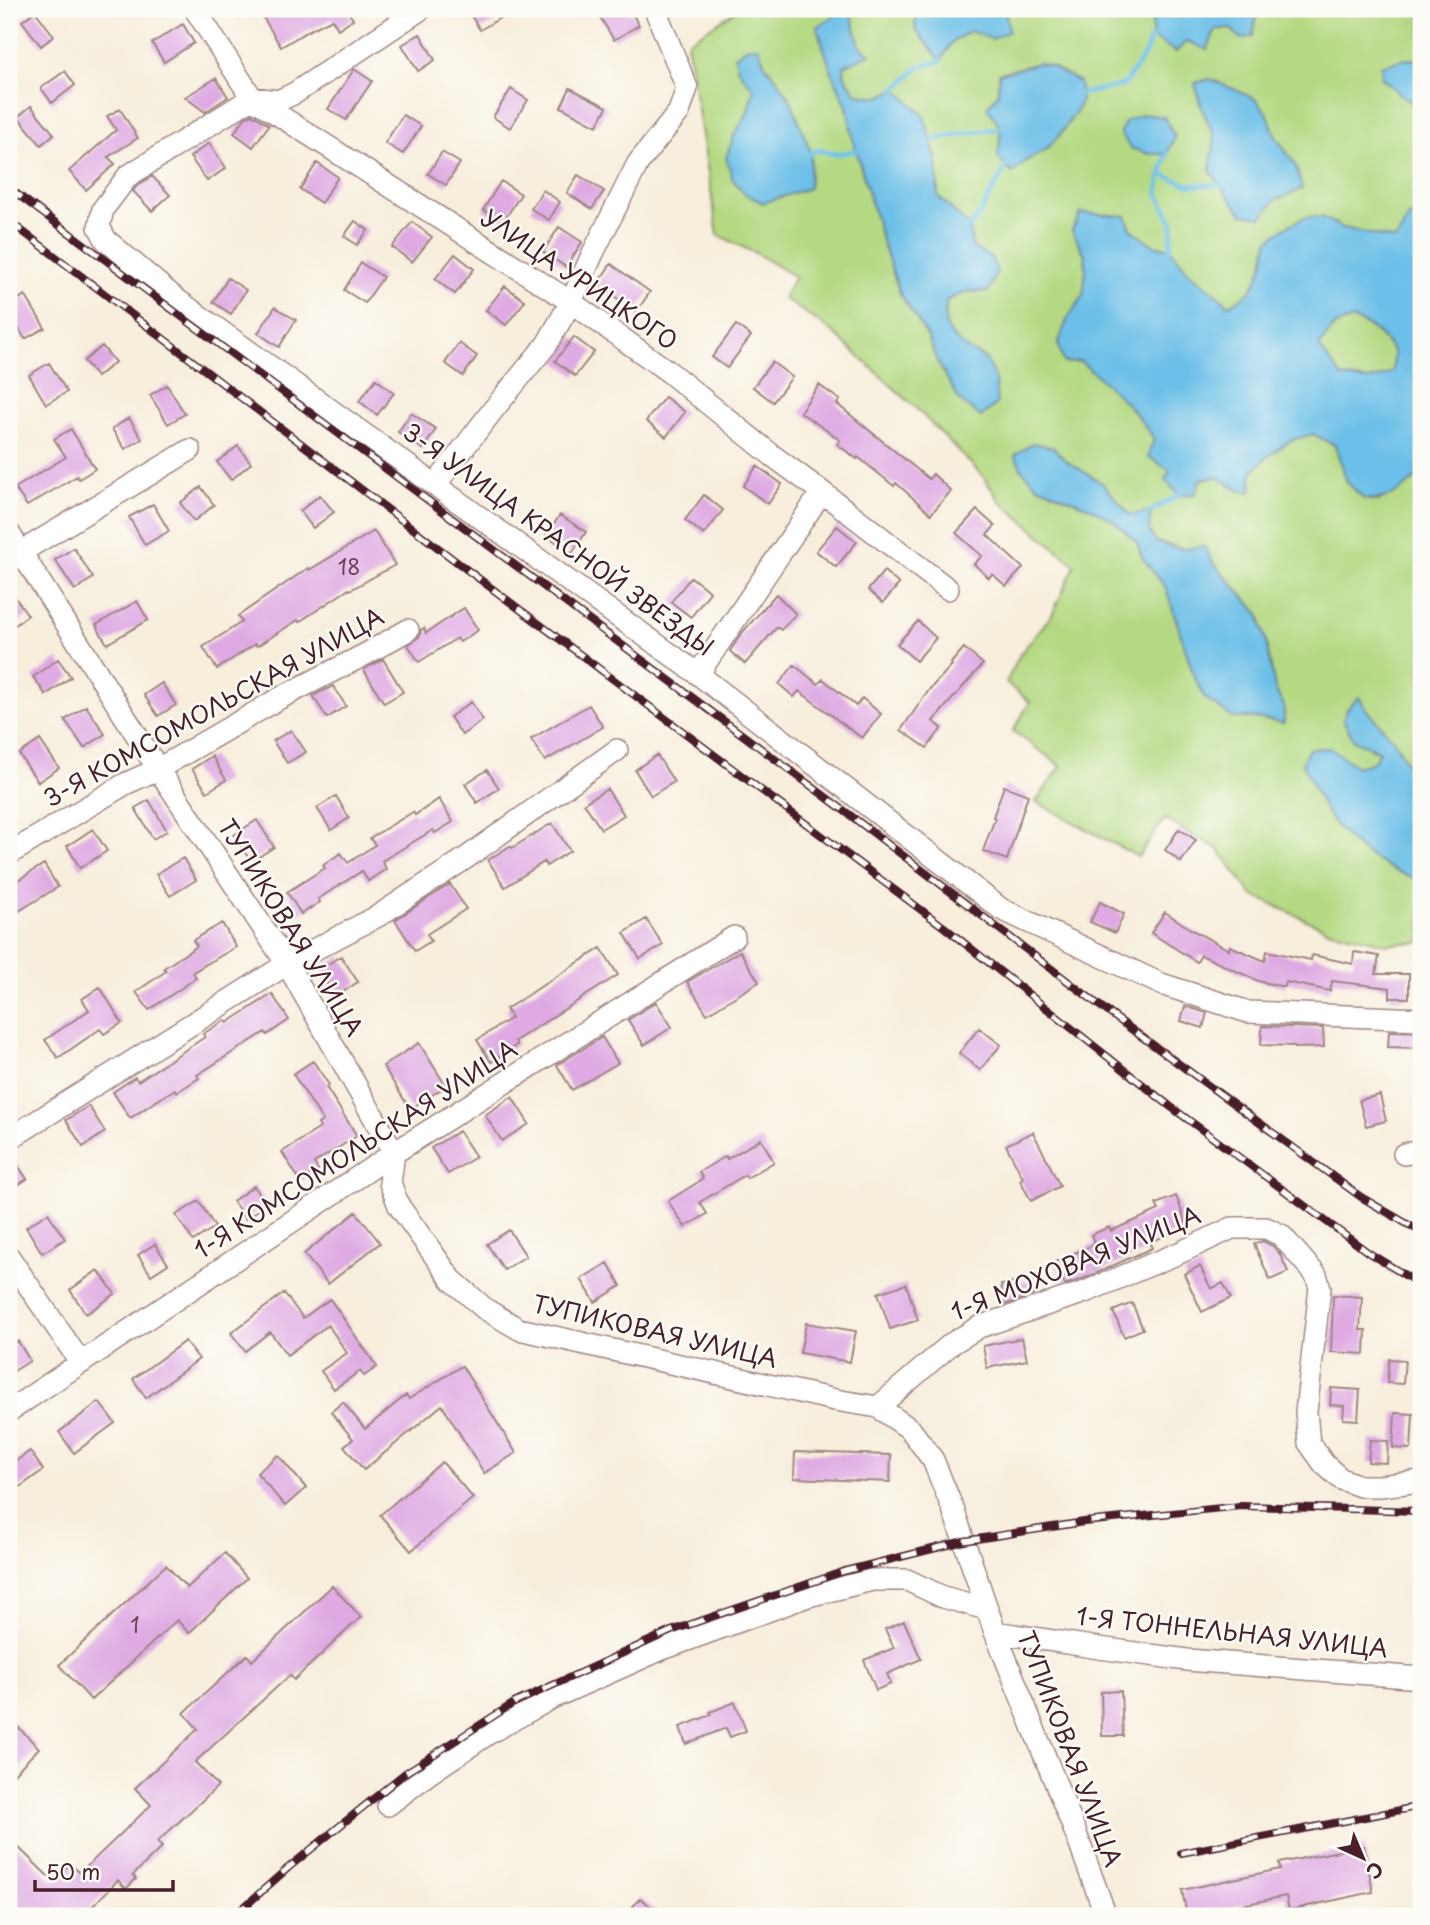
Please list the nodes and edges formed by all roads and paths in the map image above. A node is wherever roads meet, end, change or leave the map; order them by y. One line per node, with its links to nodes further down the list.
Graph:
1 (195, 9): 4 (street, УЛИЦА УРИЦКОГО)
2 (421, 9): 4 (street)
3 (655, 9): 5 (street)
4 (252, 99): 5 (street, УЛИЦА УРИЦКОГО); 7 (street, 3-Я УЛИЦА КРАСНОЙ ЗВЕЗДЫ)
5 (571, 302): 7 (street); 8 (street, УЛИЦА УРИЦКОГО)
6 (190, 450): 10 (street)
7 (436, 484): 13 (street, 3-Я УЛИЦА КРАСНОЙ ЗВЕЗДЫ)
8 (822, 492): 11 (street, УЛИЦА УРИЦКОГО); 13 (street)
9 (9, 533): 10 (street, ТУПИКОВАЯ УЛИЦА)
10 (15, 556): 15 (street, ТУПИКОВАЯ УЛИЦА)
11 (948, 589)
12 (408, 630): 15 (street, 3-Я КОМСОМОЛЬСКАЯ УЛИЦА)
13 (698, 674): 19 (street, 3-Я УЛИЦА КРАСНОЙ ЗВЕЗДЫ)
14 (617, 750): 18 (street)
15 (158, 769): 16 (street, 3-Я КОМСОМОЛЬСКАЯ УЛИЦА); 18 (street, ТУПИКОВАЯ УЛИЦА)
16 (9, 853)
17 (734, 937): 21 (street, 1-Я КОМСОМОЛЬСКАЯ УЛИЦА)
18 (287, 964): 20 (street); 21 (street, ТУПИКОВАЯ УЛИЦА)
19 (1421, 1019)
20 (9, 1139)
21 (394, 1153): 23 (street, 1-Я КОМСОМОЛЬСКАЯ УЛИЦА); 24 (street, ТУПИКОВАЯ УЛИЦА)
22 (9, 1257): 23 (street)
23 (81, 1363): 25 (street, 1-Я КОМСОМОЛЬСКАЯ УЛИЦА)
24 (878, 1407): 26 (street, 1-Я МОХОВАЯ УЛИЦА); 27 (street, ТУПИКОВАЯ УЛИЦА)
25 (9, 1411)
26 (1421, 1481)
27 (987, 1609): 28 (street, ТУПИКОВАЯ УЛИЦА); 30 (street)
28 (995, 1632): 29 (street, 1-Я ТОННЕЛЬНАЯ УЛИЦА); 31 (street, ТУПИКОВАЯ УЛИЦА)
29 (1421, 1678)
30 (388, 1805)
31 (1106, 1916)

